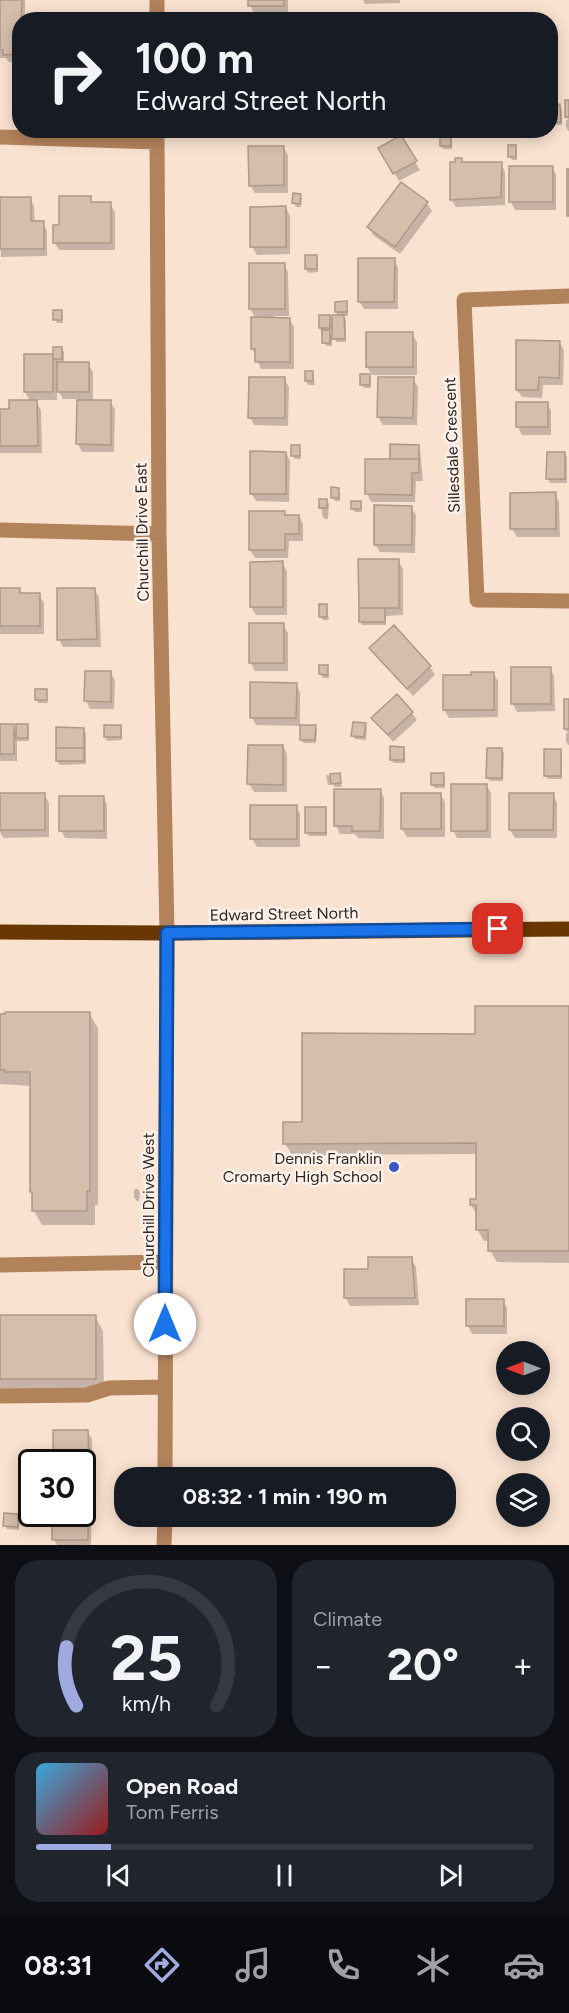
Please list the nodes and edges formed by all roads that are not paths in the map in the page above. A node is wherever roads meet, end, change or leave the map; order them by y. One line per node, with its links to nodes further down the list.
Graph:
1 (157, 138): 4 (street, Churchill Drive East)
2 (569, 296): 5 (street, Sillesdale Crescent)
3 (0, 530): 4 (street)
4 (159, 534): 8 (street, Churchill Drive East)
5 (569, 601)
6 (569, 929): 8 (main road, Edward Street North)
7 (0, 932): 8 (main road, Edward Street North)
8 (167, 933): 9 (street, Churchill Drive West)
9 (165, 1262): 10 (street); 11 (street, Churchill Drive West)
10 (0, 1266)
11 (165, 1387): 12 (street); 13 (street, Churchill Drive West)
12 (0, 1396)
13 (165, 1467)
14 (165, 1527): 15 (street)
15 (164, 1545)

